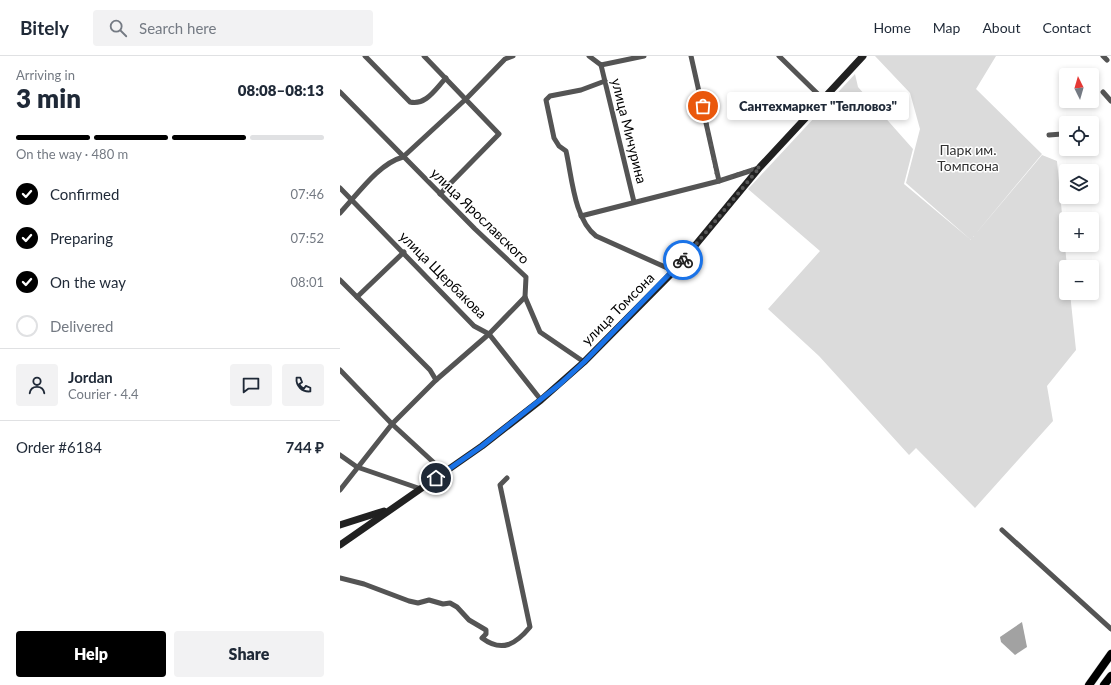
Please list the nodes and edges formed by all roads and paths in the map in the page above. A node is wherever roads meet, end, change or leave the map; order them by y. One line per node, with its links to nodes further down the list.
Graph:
1 (365, 56): 14 (street)
2 (424, 56): 14 (street)
3 (512, 56): 10 (street)
4 (589, 56): 13 (street)
5 (644, 56): 11 (street)
6 (691, 56): 25 (street)
7 (779, 56): 19 (street)
8 (863, 56): 19 (street, улица Томсона)
9 (1103, 56): 12 (street)
10 (504, 57): 18 (street)
11 (618, 59): 13 (street)
12 (1107, 60)
13 (601, 65): 15 (street, улица Мичурина)
14 (446, 78): 18 (street)
15 (605, 81): 29 (street, улица Мичурина); 31 (street)
16 (340, 92): 23 (street, улица Ярославского)
17 (1103, 92): 20 (street)
18 (467, 98): 23 (street); 27 (street)
19 (823, 99): 24 (street, улица Томсона)
20 (1111, 101)
21 (1059, 134): 22 (street)
22 (1049, 136)
23 (403, 157): 27 (street, улица Ярославского); 28 (street)
24 (760, 167): 25 (street); 33 (street, улица Томсона)
25 (718, 181): 29 (street)
26 (340, 188): 28 (street, улица Щербакова)
27 (440, 194): 36 (street, улица Ярославского)
28 (352, 200): 30 (street); 32 (street, улица Щербакова)
29 (634, 202): 31 (street)
30 (340, 213)
31 (581, 216): 33 (street)
32 (404, 252): 35 (street); 37 (street, улица Щербакова)
33 (674, 271): 38 (street, улица Томсона)
34 (340, 280): 35 (street)
35 (357, 297): 40 (street)
36 (525, 297): 37 (street); 38 (street, улица Ярославского)
37 (488, 334): 40 (street); 41 (street, улица Щербакова)
38 (584, 362): 41 (street, улица Томсона)
39 (340, 370): 42 (street)
40 (436, 380): 42 (street)
41 (541, 400): 45 (street, улица Томсона)
42 (392, 424): 44 (street); 45 (street)
43 (340, 455): 44 (street)
44 (357, 467): 47 (street); 48 (street)
45 (444, 472): 47 (street, улица Томсона)
46 (507, 478): 53 (street)
47 (421, 489): 49 (street, улица Томсона)
48 (340, 490)
49 (411, 496): 50 (street); 52 (street)
50 (340, 525)
51 (1002, 530): 54 (street)
52 (340, 545)
53 (340, 578)
54 (1111, 629)
55 (1111, 654): 57 (main road)
56 (1111, 676): 58 (main road)
57 (1089, 685)
58 (1104, 685)

